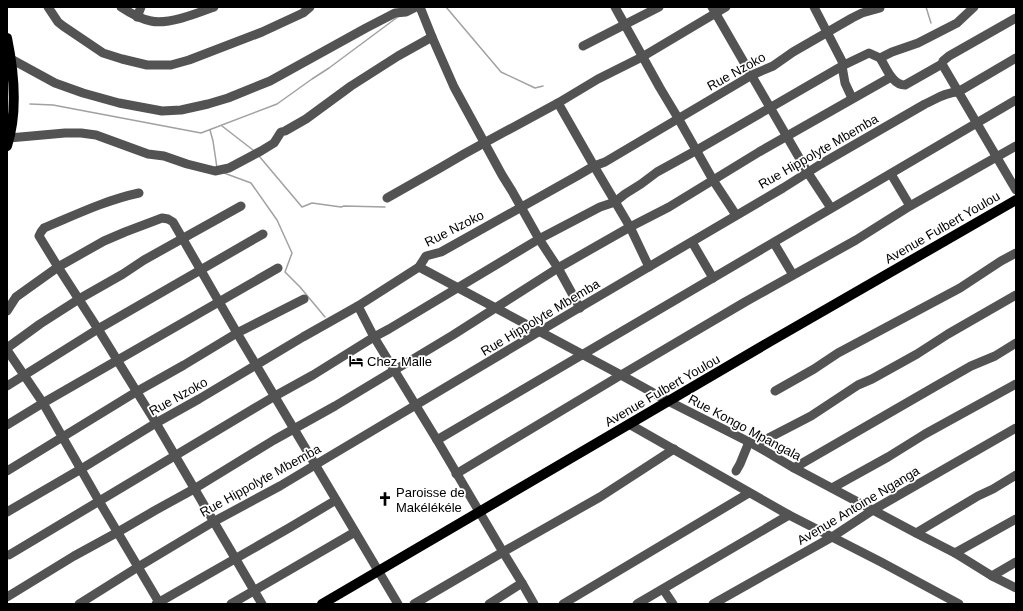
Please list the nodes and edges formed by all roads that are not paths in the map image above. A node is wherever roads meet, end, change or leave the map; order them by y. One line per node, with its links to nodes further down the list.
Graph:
1 (48, 7): 6 (street)
2 (121, 7): 16 (street)
3 (141, 7): 16 (street)
4 (189, 7): 17 (street)
5 (214, 7): 17 (street)
6 (310, 7)
7 (416, 7): 27 (street)
8 (420, 7): 21 (street)
9 (615, 7): 19 (street)
10 (659, 7): 19 (street)
11 (726, 7): 15 (street)
12 (814, 7): 20 (street)
13 (974, 7): 25 (street)
14 (880, 8): 20 (street, Rue Nzoko)
15 (714, 10): 24 (street); 30 (street)
16 (137, 17): 17 (street)
17 (185, 17)
18 (1016, 18): 28 (street)
19 (625, 25): 23 (street); 24 (street)
20 (827, 32): 29 (street); 30 (street, Rue Nzoko)
21 (432, 37): 40 (street); 41 (street)
22 (7, 38): 27 (main road)
23 (583, 46)
24 (642, 57): 35 (street); 37 (street)
25 (880, 58): 29 (street); 31 (street)
26 (1016, 58): 32 (street, Rue Hippolyte Mbemba)
27 (11, 59): 40 (main road)
28 (942, 64): 31 (street); 32 (street)
29 (843, 65): 33 (street); 36 (street)
30 (752, 75): 36 (street); 37 (street, Rue Nzoko)
31 (891, 77): 33 (street)
32 (958, 92): 38 (street); 46 (street, Rue Hippolyte Mbemba)
33 (852, 98): 39 (street)
34 (1016, 100): 38 (street)
35 (558, 103): 41 (street); 45 (street)
36 (770, 108): 39 (street); 43 (street)
37 (678, 118): 43 (street); 45 (street, Rue Nzoko)
38 (977, 123): 44 (street); 47 (street)
39 (788, 136): 46 (street); 48 (street)
40 (8, 142)
41 (484, 143): 51 (street); 56 (street)
42 (1016, 146): 44 (street)
43 (697, 150): 48 (street); 53 (street)
44 (996, 158): 49 (street); 55 (street)
45 (594, 166): 53 (street); 56 (street, Rue Nzoko)
46 (808, 173): 57 (street); 58 (street, Rue Hippolyte Mbemba)
47 (891, 174): 55 (street); 57 (street)
48 (713, 180): 58 (street); 59 (street)
49 (1016, 190)
50 (139, 193): 66 (street)
51 (387, 198)
52 (1016, 200): 100 (main road, Avenue Fulbert Youlou)
53 (615, 202): 59 (street); 62 (street)
54 (241, 206): 61 (street)
55 (910, 206): 72 (street)
56 (522, 208): 62 (street); 67 (street, Rue Nzoko)
57 (832, 208): 64 (street)
58 (736, 215): 63 (street, Rue Hippolyte Mbemba)
59 (630, 227): 68 (street); 70 (street)
60 (263, 234): 71 (street)
61 (183, 239): 66 (street); 71 (street); 76 (street)
62 (539, 239): 70 (street); 74 (street)
63 (692, 242): 68 (street, Rue Hippolyte Mbemba); 73 (street)
64 (774, 243): 72 (street); 73 (street)
65 (1016, 253): 97 (street)
66 (58, 267): 76 (street); 82 (street)
67 (419, 267): 74 (street, Rue Kongo Mpangala); 79 (street, Rue Nzoko)
68 (649, 267): 81 (street, Rue Hippolyte Mbemba)
69 (278, 268): 78 (street)
70 (558, 268): 80 (street); 81 (street)
71 (201, 270): 78 (street); 83 (street)
72 (793, 275): 94 (street)
73 (713, 278): 89 (street)
74 (458, 288): 80 (street, Rue Kongo Mpangala); 86 (street)
75 (1016, 295): 110 (street)
76 (79, 299): 83 (street); 88 (street)
77 (304, 299): 85 (street)
78 (219, 301): 85 (street); 90 (street)
79 (358, 306): 86 (street); 91 (street, Rue Nzoko)
80 (496, 308): 84 (street, Rue Kongo Mpangala); 92 (street)
81 (580, 308): 84 (street, Rue Hippolyte Mbemba)
82 (7, 311)
83 (98, 329): 90 (street); 93 (street)
84 (539, 332): 89 (street, Rue Kongo Mpangala); 102 (street, Rue Hippolyte Mbemba)
85 (237, 333): 91 (street); 98 (street)
86 (374, 337): 92 (street); 99 (street)
87 (1016, 343): 114 (street)
88 (7, 349): 93 (street)
89 (583, 355): 94 (street, Rue Kongo Mpangala); 109 (street)
90 (117, 360): 98 (street); 101 (street)
91 (257, 365): 99 (street); 103 (street, Rue Nzoko)
92 (394, 370): 102 (street); 107 (street)
93 (25, 375): 96 (street); 101 (street)
94 (621, 375): 100 (street, Rue Kongo Mpangala); 118 (street)
95 (1016, 384): 120 (street)
96 (7, 386)
97 (775, 391)
98 (136, 392): 103 (street); 108 (street)
99 (274, 396): 107 (street); 112 (street)
100 (668, 401): 104 (main road, Avenue Fulbert Youlou); 110 (street, Rue Kongo Mpangala)
101 (43, 403): 105 (street); 108 (street)
102 (416, 405): 109 (street); 113 (street, Rue Hippolyte Mbemba)
103 (156, 423): 112 (street); 115 (street, Rue Nzoko)
104 (629, 424): 111 (street); 127 (main road, Avenue Fulbert Youlou)
105 (7, 425)
106 (1016, 428): 125 (street, Avenue Antoine Nganga)
107 (294, 429): 113 (street); 121 (street)
108 (62, 437): 115 (street); 116 (street)
109 (437, 440): 118 (street)
110 (752, 444): 114 (street, Rue Kongo Mpangala); 117 (street)
111 (674, 449): 122 (street); 135 (street)
112 (175, 457): 121 (street); 124 (street)
113 (315, 465): 123 (street); 130 (street, Rue Hippolyte Mbemba)
114 (794, 468): 120 (street, Rue Kongo Mpangala)
115 (81, 469): 124 (street); 126 (street, Rue Nzoko)
116 (7, 471)
117 (736, 471)
118 (456, 474): 127 (street)
119 (1016, 475): 133 (street)
120 (832, 488): 125 (street, Rue Kongo Mpangala)
121 (194, 489): 130 (street); 131 (street)
122 (749, 493): 128 (street); 157 (street)
123 (336, 500): 132 (street); 138 (street)
124 (99, 501): 131 (street); 137 (street)
125 (873, 510): 133 (street, Rue Kongo Mpangala); 134 (street, Avenue Antoine Nganga)
126 (7, 512)
127 (479, 512): 135 (street); 141 (main road, Avenue Fulbert Youlou)
128 (788, 515): 134 (street); 145 (street)
129 (1016, 519): 136 (street)
130 (213, 522): 138 (street); 140 (street, Rue Hippolyte Mbemba)
131 (118, 532): 140 (street); 147 (street)
132 (355, 532): 141 (street); 146 (street)
133 (916, 533): 136 (street, Rue Kongo Mpangala)
134 (832, 537): 160 (street, Avenue Antoine Nganga); 161 (street)
135 (503, 552): 143 (street); 154 (street)
136 (955, 553): 142 (street, Rue Kongo Mpangala)
137 (9, 555)
138 (235, 558): 146 (street); 148 (street)
139 (1016, 562): 142 (street)
140 (138, 567): 148 (street); 149 (street, Rue Hippolyte Mbemba)
141 (378, 571): 152 (main road, Avenue Fulbert Youlou); 153 (street)
142 (992, 576): 144 (street, Rue Kongo Mpangala)
143 (522, 583): 155 (street); 156 (street)
144 (1016, 588)
145 (664, 589): 158 (street); 159 (street)
146 (254, 590): 150 (street); 151 (street)
147 (7, 597)
148 (158, 603)
149 (79, 604)
150 (231, 604)
151 (262, 604)
152 (322, 604)
153 (398, 604)
154 (414, 604)
155 (489, 604)
156 (534, 604)
157 (563, 604)
158 (637, 604)
159 (673, 604)
160 (715, 604)
161 (958, 604)

